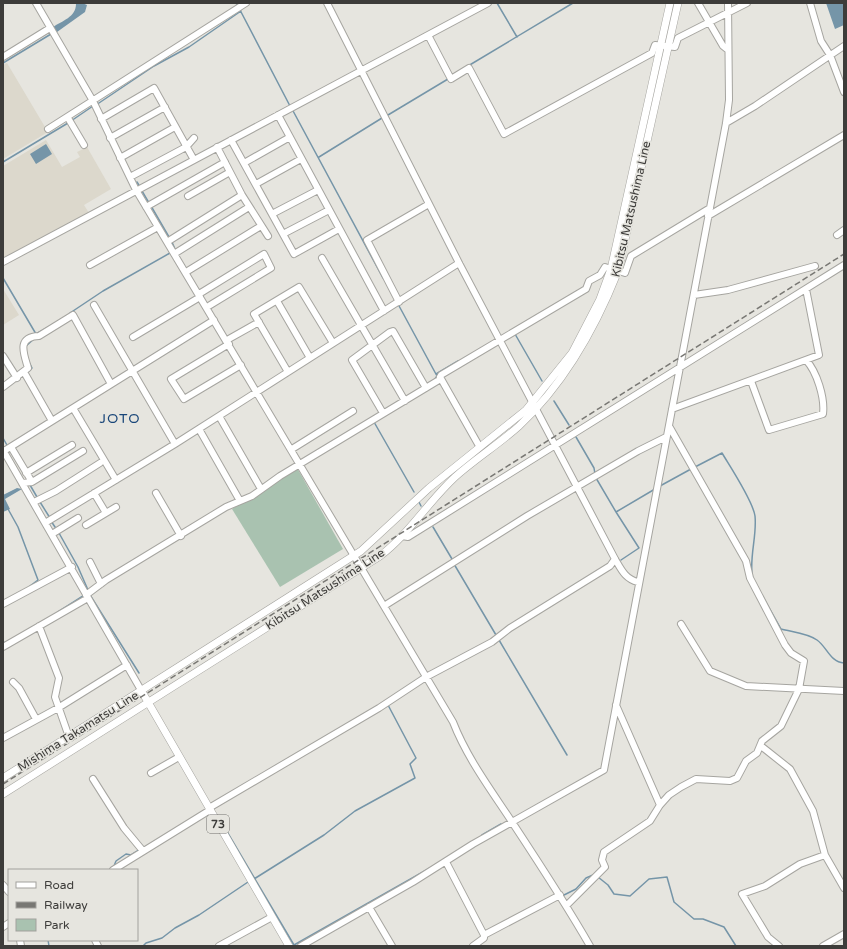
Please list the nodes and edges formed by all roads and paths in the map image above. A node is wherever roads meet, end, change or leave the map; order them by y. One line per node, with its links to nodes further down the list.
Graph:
1 (36, 3): 13 (street)
2 (246, 3): 22 (street)
3 (327, 3): 20 (street)
4 (488, 3): 14 (street)
5 (670, 3): 15 (main road, Kibitsu Matsushima Line)
6 (678, 3): 15 (main road, Kibitsu Matsushima Line)
7 (698, 3): 12 (street)
8 (728, 3): 11 (street)
9 (747, 3): 11 (street)
10 (810, 3): 18 (street)
11 (728, 12): 12 (street); 17 (street)
12 (708, 23): 15 (street); 17 (street)
13 (52, 31): 19 (street); 22 (street)
14 (428, 35): 15 (street); 20 (street)
15 (664, 45): 71 (main road, Kibitsu Matsushima Line); 72 (main road, Kibitsu Matsushima Line)
16 (844, 46): 18 (street)
17 (728, 50): 27 (street)
18 (830, 55): 21 (street); 27 (street)
19 (3, 57)
20 (362, 70): 24 (street); 50 (street)
21 (844, 92)
22 (94, 104): 25 (street); 26 (street)
23 (164, 107): 26 (street); 28 (street); 32 (street)
24 (278, 115): 31 (street); 34 (street)
25 (68, 119): 29 (street); 35 (street)
26 (101, 119): 32 (street)
27 (726, 123): 54 (street)
28 (175, 127): 36 (street); 38 (street)
29 (48, 129)
30 (844, 135): 54 (street)
31 (290, 137): 39 (street); 42 (street)
32 (110, 138): 38 (street)
33 (194, 138): 36 (street)
34 (231, 140): 37 (street); 42 (street)
35 (84, 145)
36 (186, 147): 40 (street); 44 (street)
37 (217, 147): 40 (street); 41 (street)
38 (120, 158): 44 (street)
39 (302, 159): 45 (street); 47 (street)
40 (194, 160): 46 (street)
41 (225, 162): 43 (street); 51 (street)
42 (244, 163): 45 (street)
43 (230, 172): 48 (street); 49 (street)
44 (130, 177): 46 (street)
45 (256, 184): 55 (street)
46 (139, 189): 51 (street); 66 (street)
47 (318, 190): 53 (street); 55 (street)
48 (242, 195): 52 (street); 63 (street)
49 (188, 196)
50 (429, 204): 67 (street); 78 (street)
51 (149, 205): 57 (street)
52 (249, 207): 56 (street); 64 (street)
53 (329, 210): 58 (street); 60 (street)
54 (709, 212): 72 (street); 76 (street)
55 (272, 214): 60 (street)
56 (262, 226): 62 (street); 73 (street)
57 (158, 227): 63 (street); 68 (street)
58 (340, 229): 60 (street); 81 (street)
59 (844, 230): 61 (street)
60 (283, 234)
61 (837, 235)
62 (268, 236)
63 (170, 241): 64 (street)
64 (174, 254): 73 (street)
65 (322, 258): 84 (street)
66 (3, 262)
67 (459, 263): 78 (street); 86 (street)
68 (90, 265)
69 (844, 265): 74 (street)
70 (815, 266): 76 (street)
71 (611, 269): 72 (street); 86 (street); 106 (main road, Kibitsu Matsushima Line)
72 (618, 271): 106 (main road, Kibitsu Matsushima Line)
73 (186, 272): 75 (street)
74 (806, 289): 92 (street); 94 (street)
75 (199, 295): 80 (street); 80 (street); 85 (street)
76 (694, 295): 94 (street)
77 (277, 301): 83 (street); 88 (street); 91 (street)
78 (398, 303): 81 (street)
79 (94, 305): 95 (street)
80 (207, 307): 82 (street)
81 (384, 311): 84 (street)
82 (214, 320): 87 (street); 95 (street)
83 (259, 322): 87 (street); 96 (street)
84 (360, 325): 88 (street); 89 (street)
85 (133, 336)
86 (499, 339): 98 (street); 106 (street)
87 (228, 342): 93 (street); 93 (street)
88 (333, 343): 91 (street)
89 (372, 345): 103 (street); 105 (street); 110 (street)
90 (3, 356): 99 (street)
91 (310, 358): 96 (street)
92 (806, 360): 100 (street); 100 (street)
93 (241, 365): 104 (street)
94 (679, 368): 108 (street); 119 (street)
95 (131, 371): 101 (street); 116 (street)
96 (288, 372): 104 (street)
97 (25, 374): 99 (street); 101 (street); 112 (street)
98 (440, 377): 103 (street); 117 (street)
99 (16, 378): 102 (street)
100 (751, 381): 108 (street)
101 (111, 384): 107 (street)
102 (4, 385)
103 (425, 386): 105 (street)
104 (257, 391): 111 (street); 121 (street)
105 (404, 399): 110 (street)
106 (534, 405): 119 (street); 141 (main road, Kibitsu Matsushima Line); 142 (main road, Kibitsu Matsushima Line)
107 (73, 408): 112 (street); 126 (street)
108 (672, 409): 113 (street)
109 (354, 412): 121 (street)
110 (383, 412): 123 (street)
111 (219, 416): 114 (street); 129 (street)
112 (52, 421): 120 (street)
113 (669, 426): 115 (street); 158 (street)
114 (200, 429): 116 (street); 132 (street)
115 (666, 437): 128 (street); 147 (street)
116 (175, 444): 126 (street)
117 (478, 444)
118 (72, 445): 125 (street)
119 (555, 446): 128 (street); 141 (street)
120 (7, 449): 125 (street); 127 (street)
121 (292, 449): 123 (street)
122 (83, 452): 127 (street)
123 (300, 462): 129 (street); 142 (street)
124 (100, 463): 133 (street)
125 (26, 473): 127 (street)
126 (116, 480): 131 (street)
127 (28, 483): 133 (street)
128 (577, 487): 143 (street); 151 (street)
129 (260, 488): 132 (street)
130 (156, 492): 140 (street)
131 (94, 493): 135 (street); 137 (street)
132 (239, 499): 140 (street)
133 (37, 500): 137 (street)
134 (116, 507): 135 (street)
135 (106, 512): 138 (street)
136 (78, 518): 139 (street)
137 (49, 520): 139 (street)
138 (86, 525)
139 (55, 532): 145 (street)
140 (180, 534): 148 (street)
141 (402, 536): 146 (main road, Kibitsu Matsushima Line)
142 (354, 556): 146 (street); 159 (main road, Kibitsu Matsushima Line)
143 (615, 559): 147 (street); 156 (street)
144 (90, 562): 148 (street)
145 (72, 567): 149 (street); 150 (street)
146 (360, 568): 151 (street); 161 (main road, Kibitsu Matsushima Line)
147 (638, 582): 162 (street)
148 (101, 583): 149 (street)
149 (87, 597): 153 (street); 155 (street)
150 (3, 604)
151 (384, 606): 156 (street)
152 (681, 624): 158 (street)
153 (39, 626): 154 (street); 163 (street)
154 (3, 647)
155 (127, 665): 159 (street); 163 (street)
156 (426, 677): 174 (street); 175 (street)
157 (13, 682): 164 (street)
158 (799, 689): 160 (street); 167 (street)
159 (141, 690): 161 (main road, Mishima Takamatsu Line / 73); 165 (main road, Mishima Takamatsu Line)
160 (844, 690)
161 (148, 703): 168 (main road, Mishima Takamatsu Line / 73); 172 (main road, Mishima Takamatsu Line)
162 (616, 705): 173 (street); 175 (street)
163 (58, 708): 164 (street); 165 (street)
164 (36, 719): 166 (street)
165 (69, 737): 170 (main road, Mishima Takamatsu Line)
166 (3, 738)
167 (761, 746): 173 (street); 177 (street)
168 (179, 757): 169 (street); 174 (main road, Mishima Takamatsu Line / 73)
169 (151, 773)
170 (3, 778)
171 (93, 779): 176 (street)
172 (3, 794)
173 (660, 805): 182 (street)
174 (211, 807): 176 (street); 184 (main road, Mishima Takamatsu Line / 73)
175 (512, 822): 178 (street); 181 (street)
176 (141, 850): 179 (street)
177 (826, 855): 180 (street); 193 (street)
178 (446, 862): 183 (street); 186 (street)
179 (114, 869)
180 (844, 888)
181 (560, 895): 182 (street); 186 (street)
182 (567, 905): 192 (street)
183 (368, 907): 189 (street); 190 (street)
184 (272, 917): 187 (street); 188 (main road, Mishima Takamatsu Line / 73)
185 (844, 934): 194 (street)
186 (484, 935): 191 (street)
187 (219, 946)
188 (289, 946)
189 (301, 946)
190 (392, 946)
191 (473, 946)
192 (590, 946)
193 (779, 946)
194 (823, 946)

